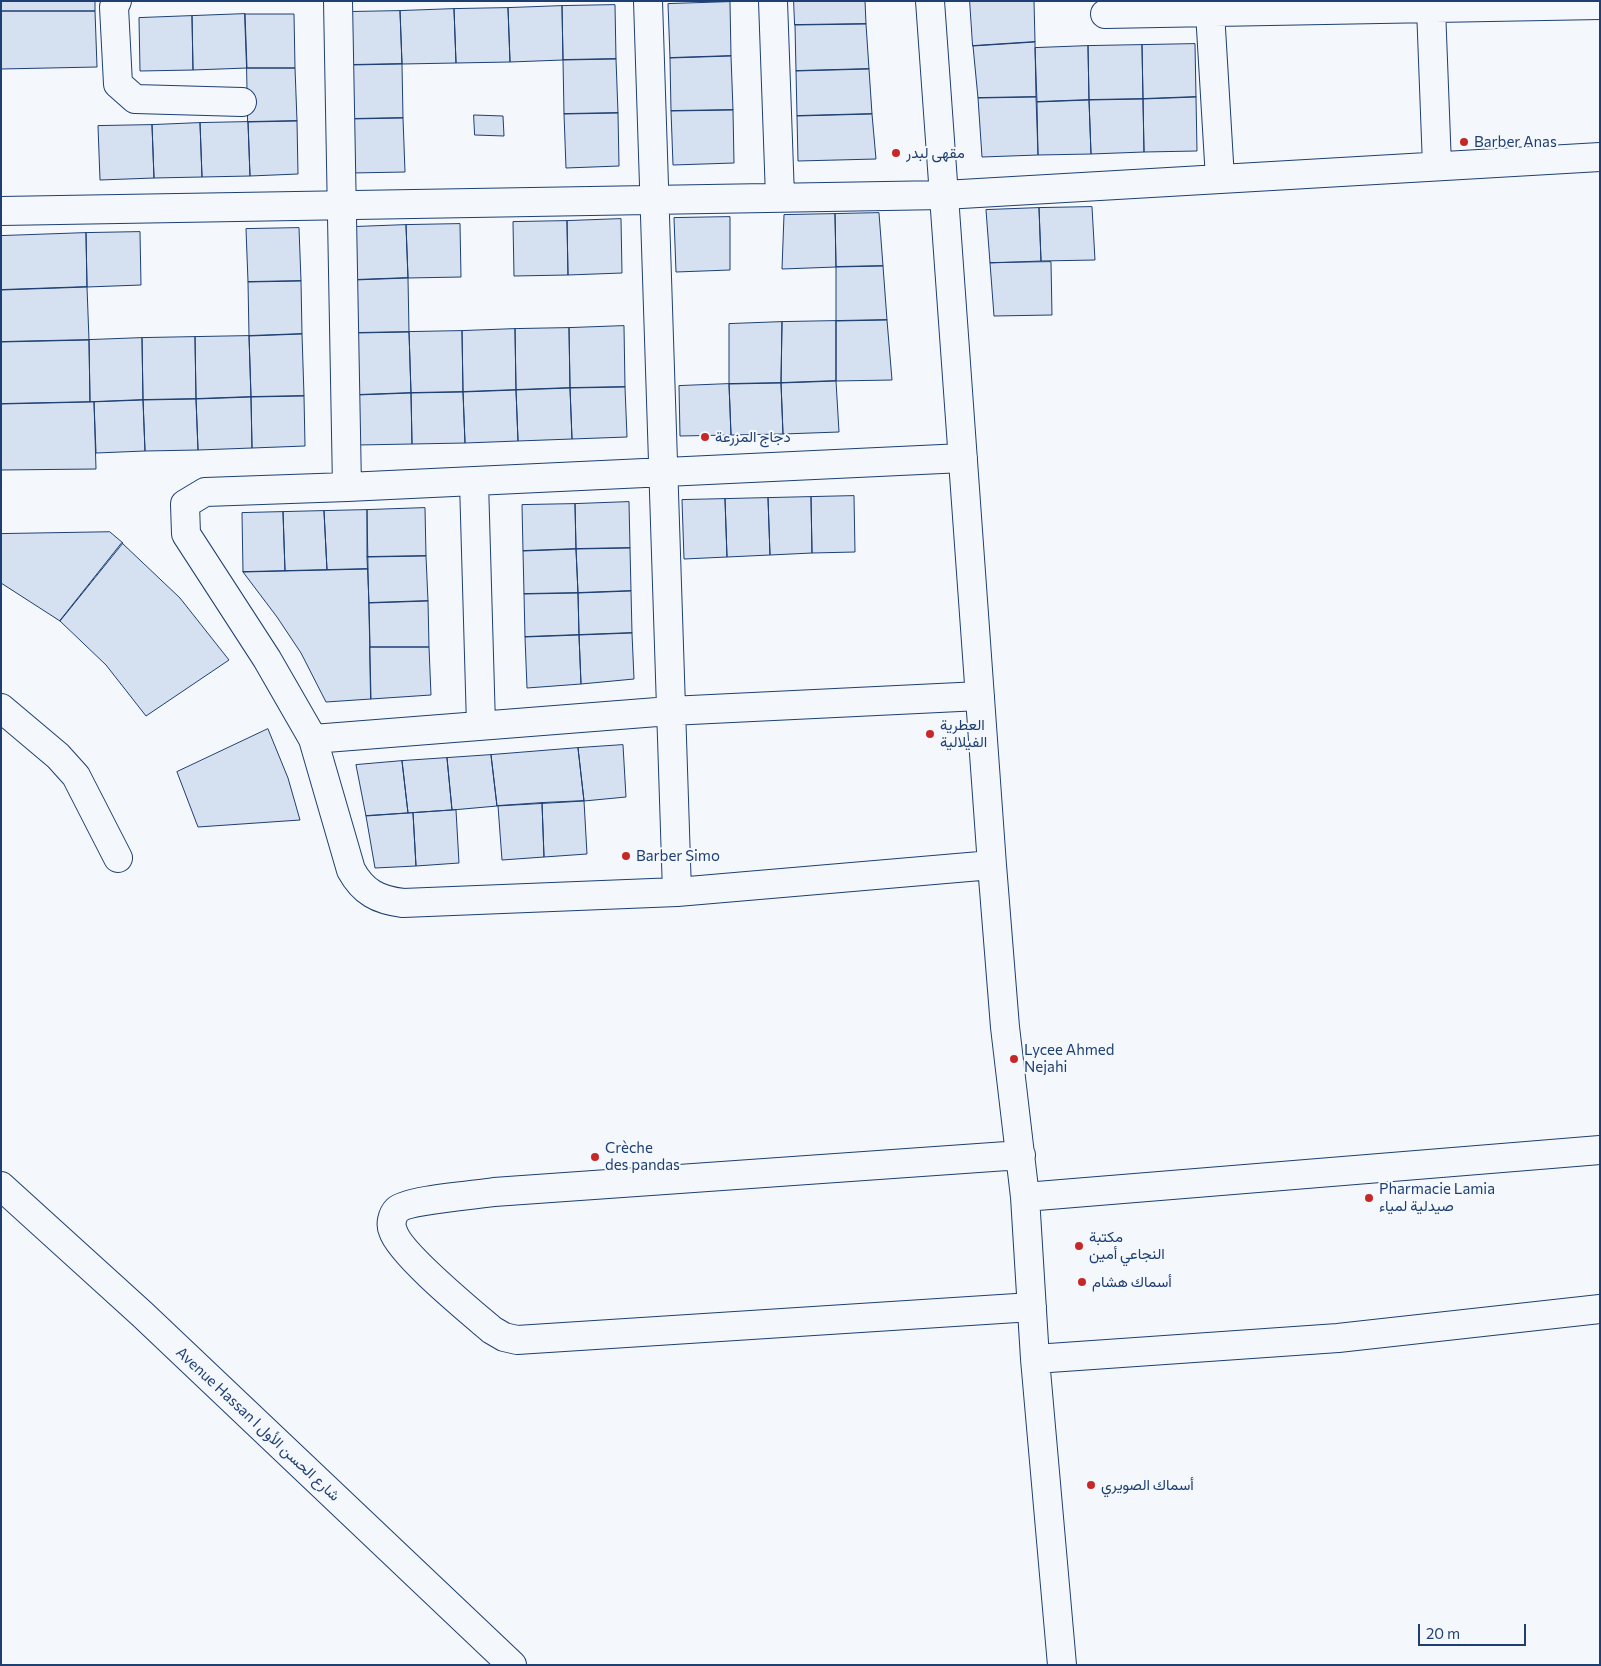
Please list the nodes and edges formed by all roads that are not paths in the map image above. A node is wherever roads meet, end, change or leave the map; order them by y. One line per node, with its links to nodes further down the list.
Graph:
1 (117, 1): 10 (street)
2 (338, 1): 17 (street)
3 (648, 1): 16 (street)
4 (773, 1): 15 (street)
5 (930, 1): 14 (street)
6 (1600, 4): 7 (street)
7 (1431, 8): 8 (street); 12 (street)
8 (1210, 12): 9 (street); 13 (street)
9 (1105, 14)
10 (242, 102)
11 (1600, 156): 12 (street)
12 (1437, 166): 13 (street)
13 (1220, 179): 14 (street)
14 (944, 195): 15 (street); 19 (street)
15 (780, 197): 16 (street)
16 (654, 199): 17 (street); 20 (street)
17 (342, 204): 18 (street); 22 (street)
18 (1, 211)
19 (963, 458): 20 (street); 23 (street)
20 (664, 472): 21 (street); 25 (street)
21 (474, 482): 22 (street); 26 (street)
22 (347, 487): 27 (street)
23 (980, 696): 25 (street); 29 (street)
24 (1, 708): 28 (street)
25 (670, 711): 26 (street); 30 (street)
26 (482, 725): 27 (street)
27 (313, 738): 30 (street)
28 (118, 858)
29 (992, 865): 30 (street); 32 (street)
30 (677, 892)
31 (1600, 1150): 34 (street)
32 (1021, 1155): 34 (street); 35 (street)
33 (1, 1186): 38 (street, Avenue Hassan I شارع الحسن الأول)
34 (1025, 1197): 35 (street)
35 (1032, 1307): 37 (street)
36 (1600, 1309): 37 (street)
37 (1036, 1359): 39 (street)
38 (512, 1665)
39 (1062, 1665)

